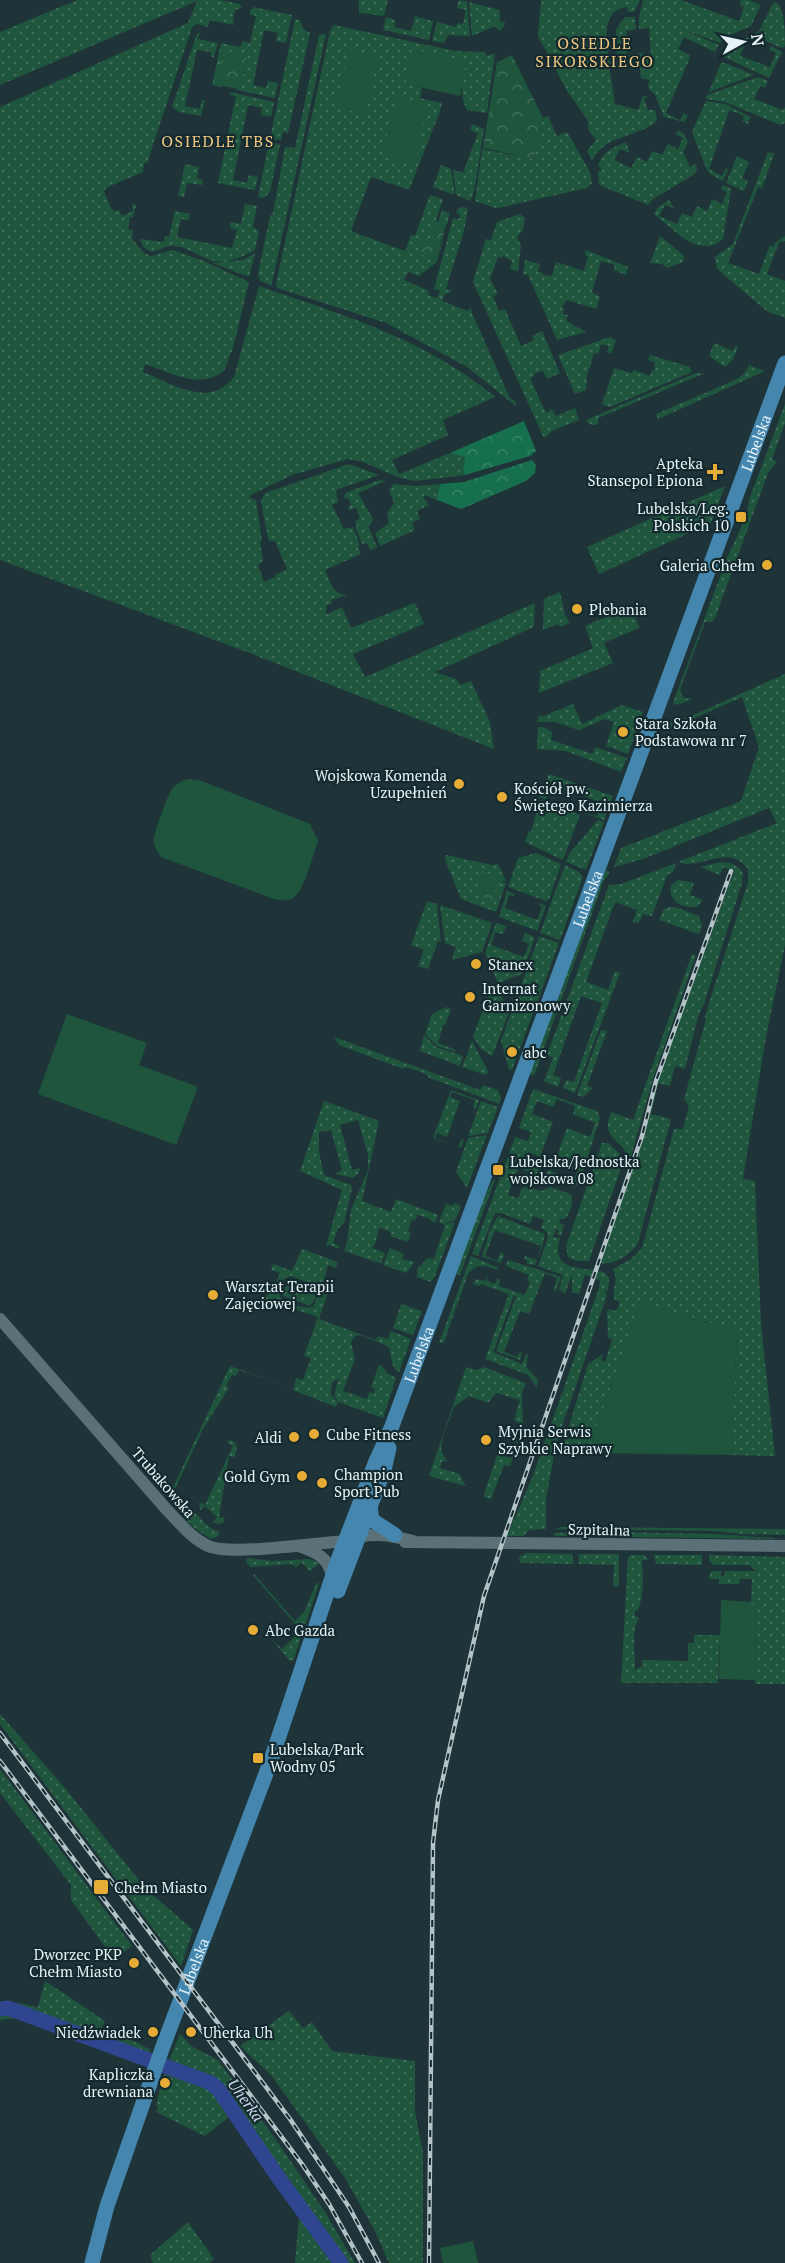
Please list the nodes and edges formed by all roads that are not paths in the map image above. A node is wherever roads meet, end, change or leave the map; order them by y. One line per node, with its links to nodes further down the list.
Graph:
1 (785, 363): 3 (main road, Lubelska)
2 (0, 1319): 8 (street, Trubakowska)
3 (389, 1434): 4 (main road, Lubelska); 6 (main road, Lubelska)
4 (370, 1506): 5 (main road); 6 (main road, Lubelska)
5 (395, 1535): 6 (street, Szpitalna); 7 (street, Szpitalna)
6 (354, 1540): 7 (street, Szpitalna); 8 (street, Trubakowska); 10 (main road, Lubelska); 11 (main road, Lubelska)
7 (413, 1541): 9 (street, Szpitalna)
8 (296, 1544): 10 (street)
9 (785, 1546)
10 (332, 1576): 11 (main road, Lubelska)
11 (301, 1674): 12 (main road, Lubelska)
12 (92, 2263)

